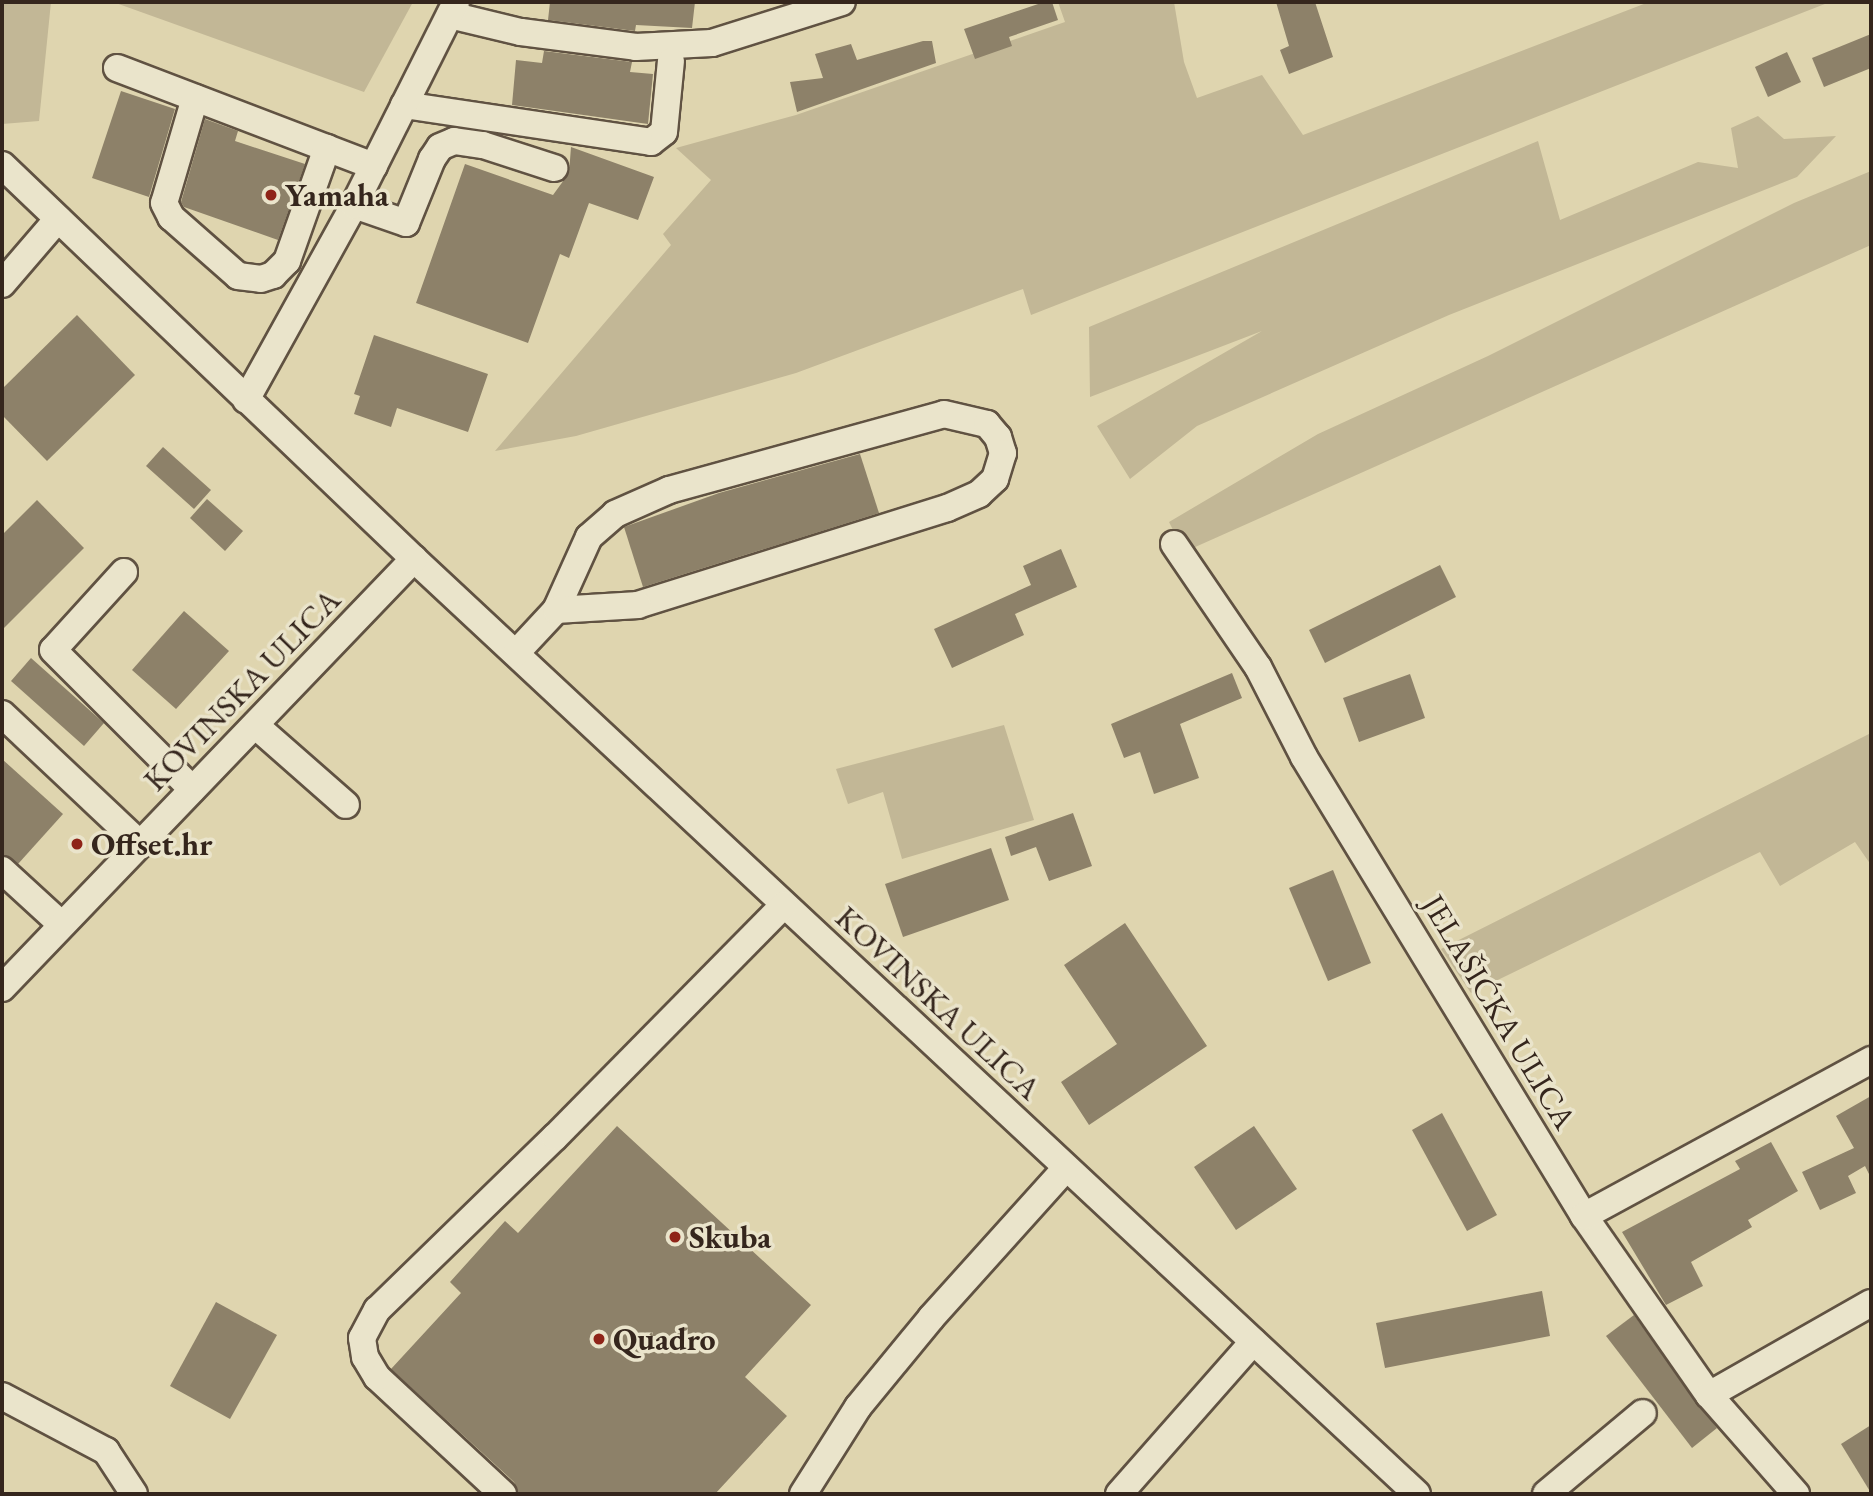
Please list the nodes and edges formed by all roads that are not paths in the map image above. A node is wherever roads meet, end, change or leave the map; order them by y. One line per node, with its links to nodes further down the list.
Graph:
1 (842, 2): 2 (street)
2 (453, 9): 6 (street)
3 (671, 61): 6 (street)
4 (117, 68): 5 (street)
5 (195, 98): 7 (street); 7 (street)
6 (404, 105): 9 (street)
7 (327, 148): 9 (street)
8 (2, 165): 12 (street, KOVINSKA ULICA)
9 (373, 166): 11 (street)
10 (554, 168): 11 (street)
11 (354, 205): 14 (street)
12 (58, 219): 13 (street); 14 (street, KOVINSKA ULICA)
13 (2, 284)
14 (246, 400): 16 (street, KOVINSKA ULICA)
15 (1174, 544): 31 (street, JELAŠIĆKA ULICA)
16 (414, 559): 19 (street, KOVINSKA ULICA); 21 (street, KOVINSKA ULICA)
17 (124, 572): 22 (street)
18 (556, 610): 18 (street); 19 (street)
19 (516, 653): 26 (street, KOVINSKA ULICA)
20 (2, 714): 24 (street)
21 (255, 725): 22 (street, KOVINSKA ULICA); 23 (street)
22 (192, 789): 24 (street, KOVINSKA ULICA)
23 (346, 805)
24 (139, 844): 27 (street, KOVINSKA ULICA)
25 (2, 870): 27 (street)
26 (784, 905): 30 (street, KOVINSKA ULICA); 38 (street)
27 (62, 925): 28 (street, KOVINSKA ULICA)
28 (2, 988)
29 (1871, 1060): 31 (street)
30 (1066, 1168): 33 (street, KOVINSKA ULICA); 39 (street)
31 (1584, 1216): 34 (street, JELAŠIĆKA ULICA)
32 (1871, 1303): 34 (street)
33 (1253, 1342): 40 (street); 41 (street, KOVINSKA ULICA)
34 (1709, 1395): 43 (street, JELAŠIĆKA ULICA)
35 (2, 1396): 37 (street)
36 (1643, 1413): 42 (street)
37 (134, 1494)
38 (503, 1494)
39 (803, 1494)
40 (1119, 1494)
41 (1417, 1494)
42 (1546, 1494)
43 (1796, 1494)

